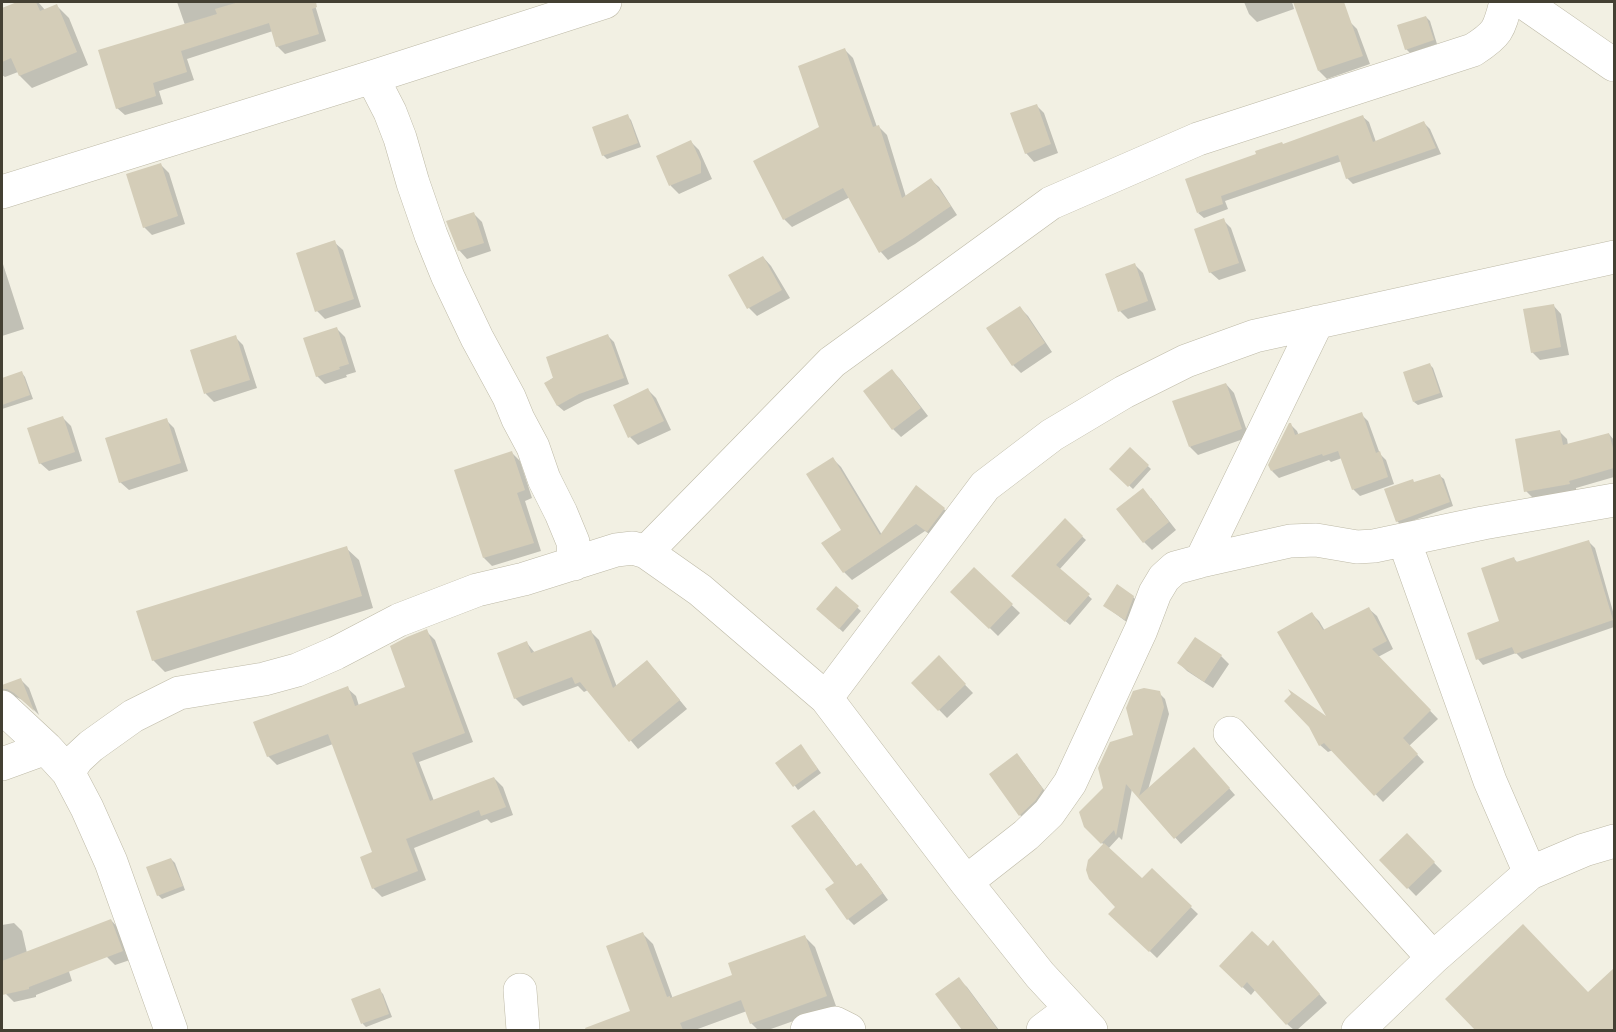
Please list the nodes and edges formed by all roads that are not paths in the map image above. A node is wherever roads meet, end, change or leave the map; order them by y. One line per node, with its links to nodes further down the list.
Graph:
1 (605, 2): 5 (street)
2 (1506, 2): 11 (street)
3 (1524, 2): 4 (street)
4 (1614, 65)
5 (372, 77): 6 (street); 13 (street)
6 (2, 192)
7 (1614, 257): 8 (street)
8 (1317, 322): 12 (street); 14 (street)
9 (1614, 500): 10 (street)
10 (1404, 540): 12 (street); 21 (street)
11 (646, 552): 13 (street); 14 (street)
12 (1201, 561): 22 (street)
13 (574, 564): 19 (street)
14 (826, 698): 22 (street)
15 (2, 707): 17 (street)
16 (1230, 733): 23 (street)
17 (46, 748): 18 (street); 19 (street)
18 (2, 764)
19 (68, 772): 26 (street)
20 (1614, 841): 21 (street)
21 (1530, 873): 23 (street)
22 (966, 882): 25 (street)
23 (1433, 958): 31 (street)
24 (520, 990): 27 (street)
25 (1081, 1020): 30 (street)
26 (171, 1030)
27 (523, 1030)
28 (807, 1030): 29 (street)
29 (849, 1030)
30 (1043, 1030)
31 (1358, 1030)

